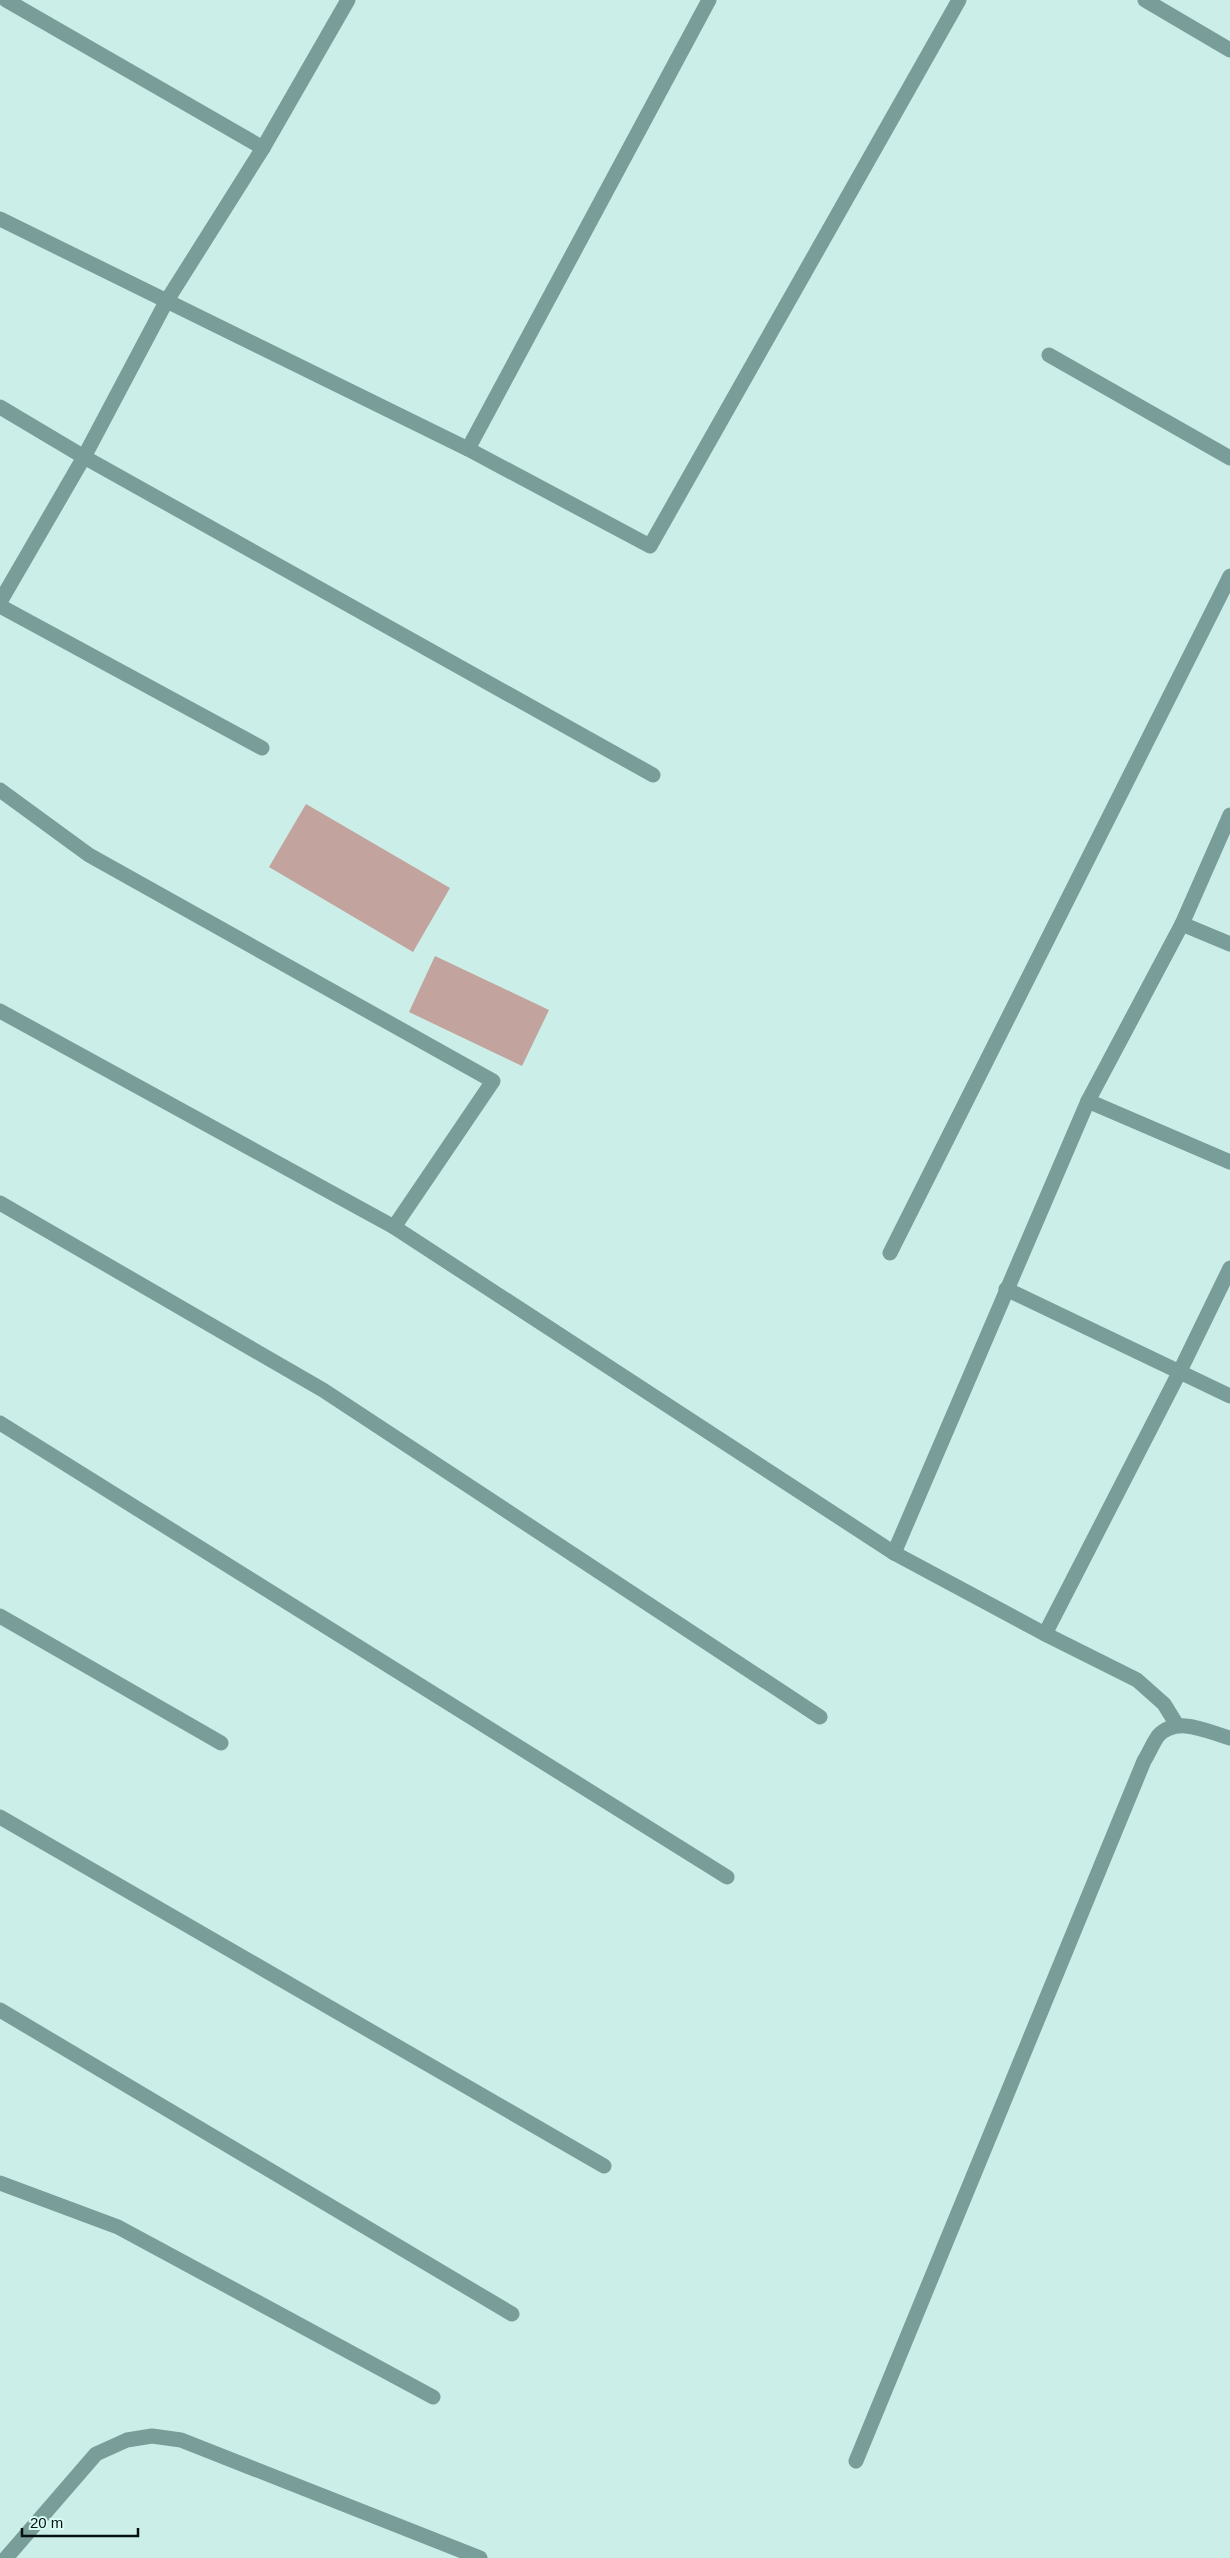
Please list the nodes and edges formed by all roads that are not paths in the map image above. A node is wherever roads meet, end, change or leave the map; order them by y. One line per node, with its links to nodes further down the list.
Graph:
1 (6, 0): 7 (street)
2 (348, 0): 7 (street)
3 (709, 0): 12 (street)
4 (959, 0): 12 (street)
5 (1145, 0): 6 (street)
6 (1230, 50)
7 (263, 148): 9 (street)
8 (0, 219): 9 (street)
9 (166, 302): 12 (street); 13 (street)
10 (1049, 355): 14 (street)
11 (0, 407): 13 (street)
12 (468, 449)
13 (84, 457): 16 (street); 19 (street)
14 (1230, 458)
15 (1230, 576): 29 (street)
16 (0, 602)
17 (0, 606): 18 (street)
18 (262, 748)
19 (653, 775)
20 (0, 790): 28 (street)
21 (1230, 815): 22 (street)
22 (1182, 924): 23 (street); 25 (street)
23 (1230, 944)
24 (0, 1012): 28 (street)
25 (1088, 1101): 26 (street); 31 (street)
26 (1230, 1162)
27 (0, 1203): 38 (street)
28 (394, 1227): 35 (street)
29 (890, 1253)
30 (1230, 1268): 32 (street)
31 (1006, 1289): 32 (street); 35 (street)
32 (1179, 1373): 33 (street); 37 (street)
33 (1230, 1396)
34 (0, 1423): 43 (street)
35 (894, 1553): 37 (street)
36 (0, 1616): 41 (street)
37 (1046, 1634): 39 (street)
38 (820, 1717)
39 (1176, 1725): 40 (street); 49 (street)
40 (1230, 1738)
41 (221, 1744)
42 (0, 1817): 45 (street)
43 (728, 1878)
44 (0, 2010): 47 (street)
45 (604, 2166)
46 (0, 2183): 48 (street)
47 (512, 2314)
48 (433, 2397)
49 (856, 2461)
50 (6, 2558): 51 (street)
51 (480, 2558)

